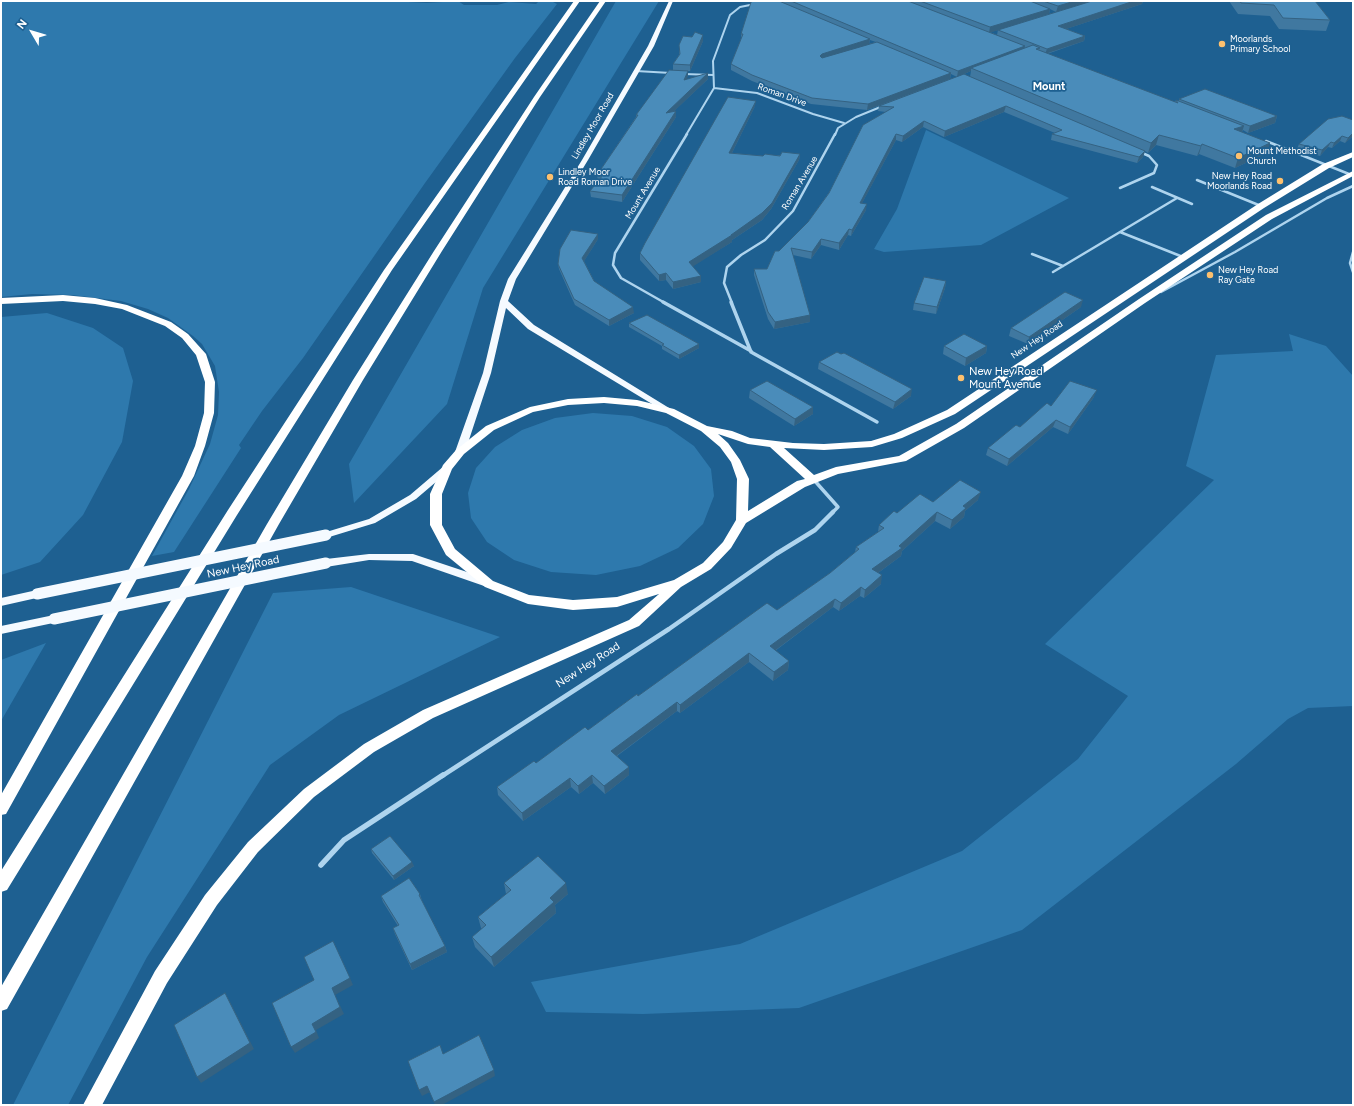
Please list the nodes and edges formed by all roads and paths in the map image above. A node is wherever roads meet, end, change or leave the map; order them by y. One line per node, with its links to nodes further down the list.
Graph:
1 (576, 1): 49 (highway)
2 (602, 1): 50 (highway)
3 (671, 1): 5 (main road, Lindley Moor Road)
4 (760, 3): 8 (street)
5 (636, 71): 6 (street); 32 (main road, Lindley Moor Road)
6 (674, 73)
7 (682, 74): 8 (street)
8 (713, 75): 9 (street)
9 (714, 88): 11 (street, Roman Drive); 34 (street, Mount Avenue)
10 (885, 106): 11 (street)
11 (844, 123): 34 (street, Roman Avenue)
12 (1261, 140): 15 (street)
13 (1134, 149): 20 (street)
14 (1353, 154): 15 (highway, New Hey Road)
15 (1326, 166): 16 (street); 23 (highway, New Hey Road)
16 (1351, 174): 33 (highway)
17 (1197, 180): 23 (street)
18 (1353, 186): 33 (street)
19 (1152, 187): 21 (street)
20 (1120, 188)
21 (1177, 198): 22 (street); 24 (street)
22 (1192, 204)
23 (1261, 206): 27 (highway, New Hey Road)
24 (1120, 232): 27 (street); 28 (street)
25 (1353, 252): 30 (street)
26 (1032, 254): 28 (street)
27 (1183, 257): 38 (highway, New Hey Road)
28 (1063, 266): 29 (street)
29 (1053, 272)
30 (1353, 272)
31 (1, 301): 47 (highway)
32 (504, 301): 35 (main road); 39 (main road, Lindley Moor Road)
33 (1142, 301): 41 (highway)
34 (751, 352): 36 (street)
35 (670, 411): 37 (highway); 39 (highway)
36 (877, 422)
37 (705, 429): 38 (highway, New Hey Road); 42 (highway)
38 (774, 445): 41 (highway)
39 (460, 452): 40 (highway)
40 (447, 468): 44 (highway); 45 (main road, New Hey Road, bridge)
41 (813, 480): 42 (highway); 48 (street, New Hey Road)
42 (742, 520): 43 (highway)
43 (678, 583): 44 (highway); 51 (highway)
44 (489, 584): 46 (main road, New Hey Road, bridge)
45 (1, 602)
46 (1, 630)
47 (1, 809)
48 (322, 865)
49 (1, 884)
50 (1, 1003)
51 (92, 1105)

